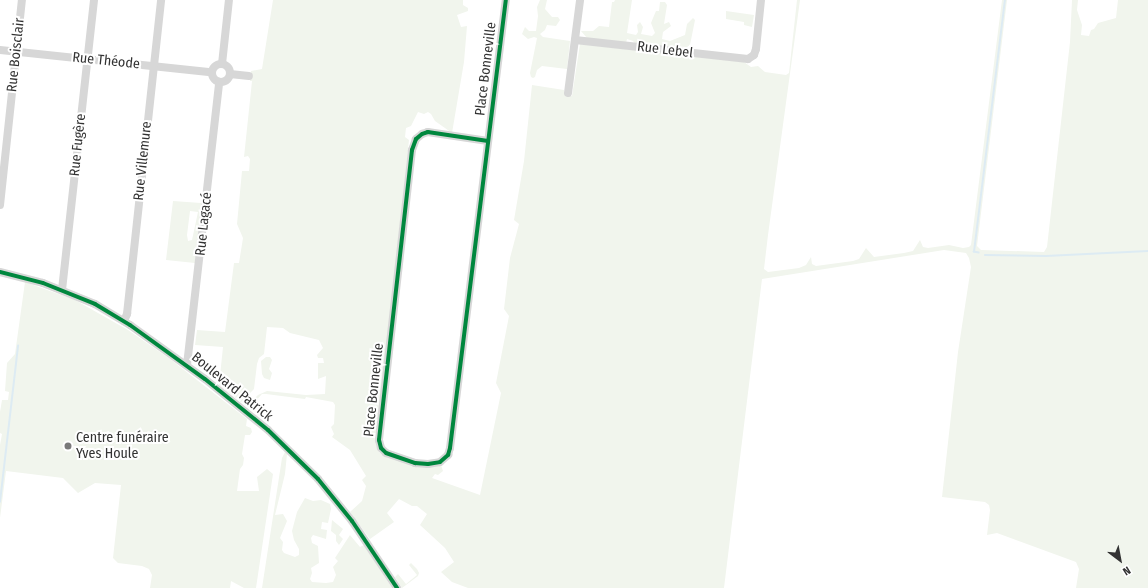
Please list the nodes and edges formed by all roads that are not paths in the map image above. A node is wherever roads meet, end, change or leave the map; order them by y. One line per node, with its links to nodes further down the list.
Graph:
1 (22, 0): 10 (street, Rue Boisclair)
2 (94, 0): 11 (street, Rue Fugère)
3 (161, 0): 13 (street, Rue Villemure)
4 (229, 0): 12 (street)
5 (506, 0): 19 (street, Place Bonneville)
6 (580, 0): 8 (street)
7 (761, 0): 8 (street, Rue Lebel)
8 (575, 40): 18 (street)
9 (0, 50): 10 (street, Rue Théode)
10 (17, 51): 11 (street, Rue Théode); 20 (street, Rue Boisclair)
11 (88, 60): 13 (street, Rue Théode); 22 (street, Rue Fugère)
12 (222, 64): 14 (street); 15 (street)
13 (153, 66): 14 (street, Rue Théode); 23 (street, Rue Villemure)
14 (211, 72): 17 (street)
15 (230, 74): 16 (street); 17 (street)
16 (249, 76)
17 (220, 82): 24 (street, Rue Lagacé)
18 (568, 93)
19 (488, 140): 19 (street, Place Bonneville)
20 (0, 205)
21 (0, 272): 22 (street, Boulevard Patrick)
22 (62, 290): 23 (street, Boulevard Patrick)
23 (124, 321): 24 (street, Boulevard Patrick)
24 (187, 365): 25 (street, Boulevard Patrick)
25 (397, 588)

